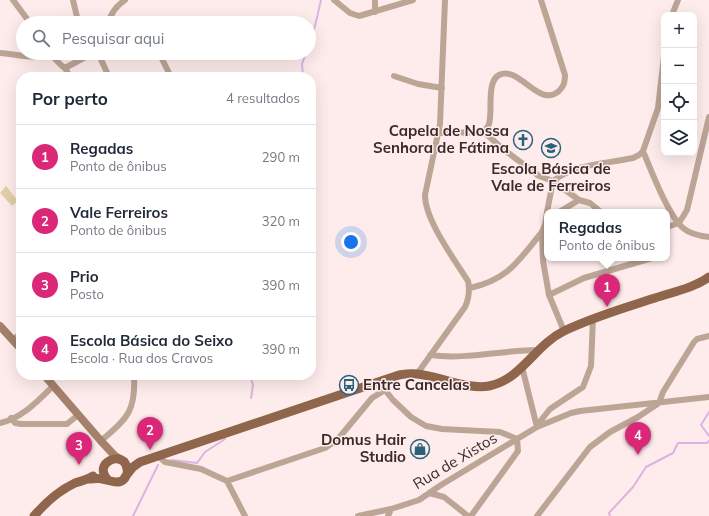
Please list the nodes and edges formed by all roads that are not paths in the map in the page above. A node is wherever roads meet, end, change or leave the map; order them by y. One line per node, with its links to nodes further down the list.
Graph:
1 (13, 0): 14 (street)
2 (73, 0): 11 (street)
3 (77, 0): 11 (street)
4 (125, 0): 16 (street)
5 (334, 0): 12 (street)
6 (376, 0): 12 (street)
7 (412, 0): 12 (street)
8 (446, 0): 29 (street)
9 (541, 0): 31 (street)
10 (678, 0): 13 (street)
11 (76, 7): 15 (street)
12 (375, 12)
13 (673, 12)
14 (25, 16)
15 (77, 16)
16 (111, 16)
17 (0, 52): 18 (street)
18 (16, 54)
19 (56, 60): 23 (street)
20 (80, 60): 23 (street)
21 (101, 60): 25 (street)
22 (162, 60): 26 (street)
23 (65, 68): 24 (street)
24 (67, 72)
25 (107, 72)
26 (168, 72)
27 (394, 76): 29 (street)
28 (661, 82): 33 (street)
29 (442, 88): 32 (street)
30 (709, 117): 39 (street)
31 (484, 132): 32 (street); 34 (street)
32 (437, 133): 46 (street)
33 (643, 151): 34 (street); 39 (street)
34 (554, 181): 35 (street); 36 (street)
35 (579, 200): 37 (street); 38 (street)
36 (548, 209)
37 (564, 209)
38 (597, 209)
39 (679, 223): 40 (street); 43 (street)
40 (670, 226)
41 (544, 228): 42 (street)
42 (542, 232): 46 (street); 47 (street)
43 (709, 237)
44 (642, 261): 47 (street)
45 (709, 277): 48 (main road)
46 (470, 288): 56 (street)
47 (549, 295): 50 (street)
48 (592, 318): 50 (main road); 69 (street)
49 (0, 326): 53 (main road)
50 (564, 331): 55 (main road)
51 (709, 336): 65 (street)
52 (16, 337): 53 (street)
53 (13, 340): 54 (main road)
54 (16, 343)
55 (538, 350): 56 (street); 57 (main road)
56 (430, 355): 58 (street)
57 (522, 367): 58 (main road); 69 (street)
58 (417, 374): 61 (main road)
59 (49, 380): 62 (main road)
60 (134, 380): 71 (street)
61 (381, 381): 63 (street); 72 (main road)
62 (54, 386): 66 (main road); 67 (street)
63 (385, 390): 70 (street); 79 (street)
64 (709, 397): 65 (street, Rua de Xistos)
65 (659, 403): 69 (street, Rua de Xistos); 87 (street)
66 (78, 414): 67 (street); 71 (main road)
67 (11, 418): 68 (street)
68 (0, 423)
69 (537, 427): 70 (street, Rua de Xistos)
70 (517, 439): 80 (street, Rua de Xistos); 86 (street)
71 (101, 441): 73 (main road); 75 (main road)
72 (158, 456): 74 (main road); 79 (street)
73 (122, 461): 74 (main road); 75 (main road); 76 (main road)
74 (140, 462): 76 (main road)
75 (104, 466): 77 (main road); 78 (main road)
76 (125, 477): 78 (main road)
77 (89, 479): 78 (main road); 82 (main road)
78 (108, 480)
79 (227, 481): 83 (street)
80 (429, 493): 81 (street, Rua de Xistos); 86 (street)
81 (391, 509): 84 (street, Rua de Xistos); 85 (street)
82 (34, 516)
83 (245, 516)
84 (358, 516)
85 (388, 516)
86 (470, 516)
87 (537, 516)

